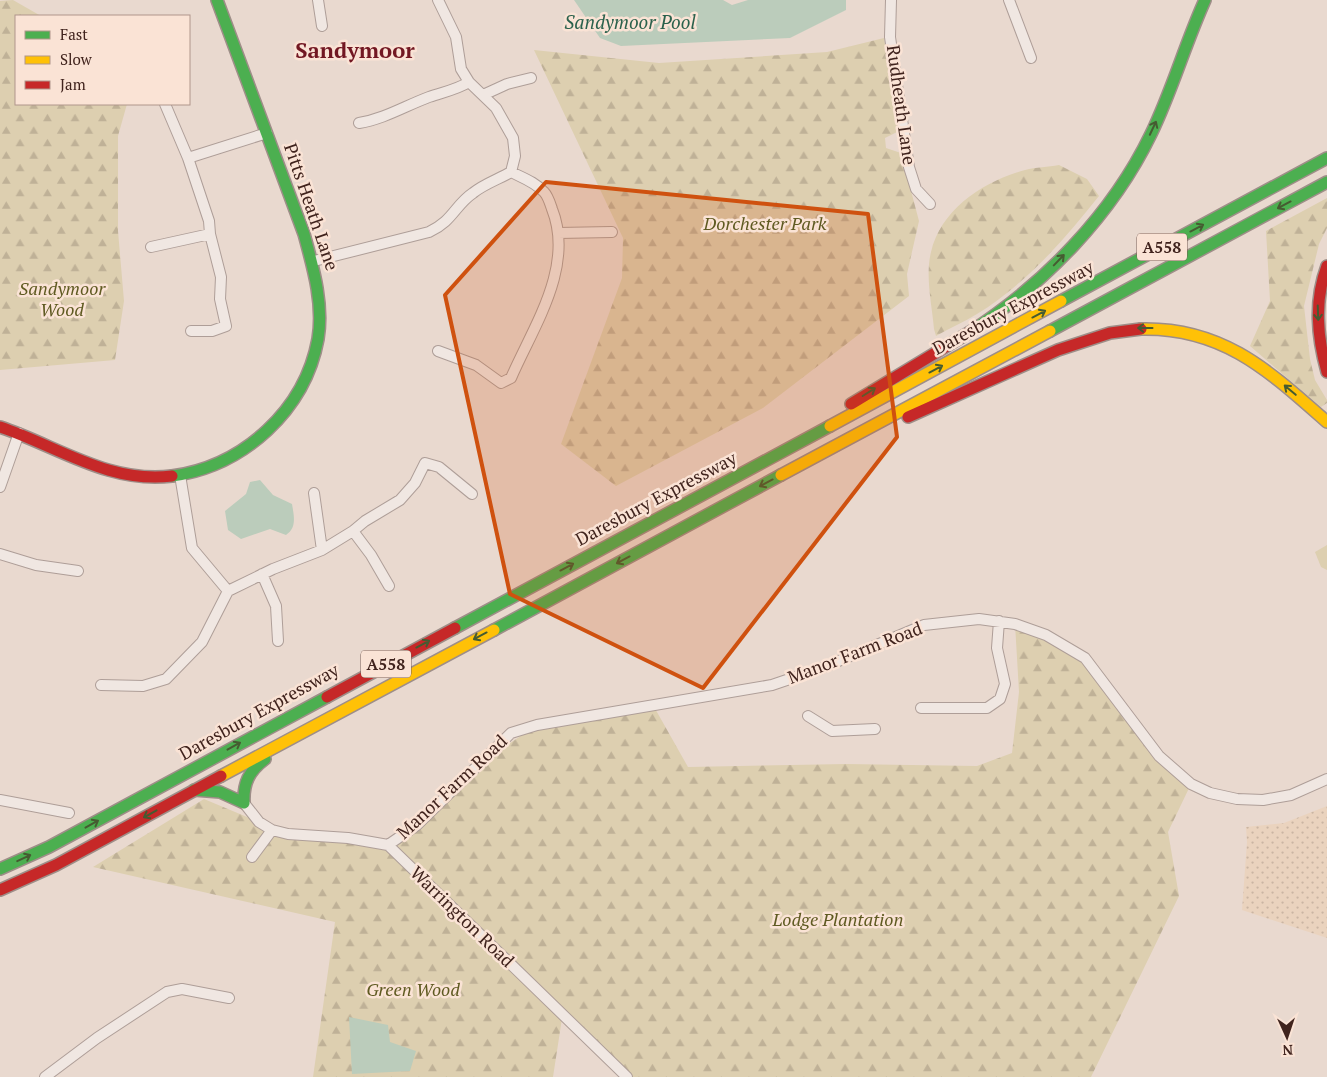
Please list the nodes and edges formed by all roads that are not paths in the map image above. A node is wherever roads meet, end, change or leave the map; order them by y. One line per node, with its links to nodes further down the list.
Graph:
1 (217, 0): 14 (main road, Pitts Heath Lane)
2 (318, 0): 7 (street)
3 (438, 0): 10 (street)
4 (891, 0): 19 (street, Rudheath Lane)
5 (1009, 0): 8 (street)
6 (1205, 0): 34 (main road, one-way to 6)
7 (322, 26)
8 (1031, 58)
9 (531, 78): 11 (street)
10 (469, 82): 11 (street); 13 (street)
11 (483, 95): 17 (street)
12 (165, 105): 15 (street)
13 (359, 123)
14 (267, 133): 15 (street); 24 (main road, Pitts Heath Lane)
15 (188, 158): 22 (street)
16 (1327, 158): 34 (main road, Daresbury Expressway / A558, one-way to 16)
17 (511, 172): 21 (street); 24 (street)
18 (1327, 182): 32 (main road, Daresbury Expressway / A558, one-way to 32)
19 (930, 204)
20 (612, 232): 21 (street)
21 (558, 233): 27 (street)
22 (210, 234): 23 (street); 26 (street)
23 (152, 247)
24 (314, 261): 33 (main road, Pitts Heath Lane)
25 (1327, 266): 28 (main road, one-way to 28)
26 (191, 331)
27 (438, 351)
28 (1327, 372)
29 (1327, 422): 32 (main road, one-way to 32)
30 (0, 427): 31 (main road, Pitts Heath Lane)
31 (19, 433): 33 (main road, Pitts Heath Lane); 35 (street)
32 (809, 460): 49 (main road, Daresbury Expressway / A558, one-way to 49)
33 (180, 475): 44 (street)
34 (724, 483): 60 (main road, Daresbury Expressway / A558, one-way to 34)
35 (0, 487)
36 (314, 493): 39 (street)
37 (472, 494): 38 (street)
38 (353, 531): 39 (street); 43 (street)
39 (322, 550): 42 (street)
40 (0, 554): 41 (street)
41 (78, 571)
42 (262, 574): 44 (street); 46 (street)
43 (389, 586)
44 (228, 591): 47 (street)
45 (999, 622): 48 (street); 52 (street, Manor Farm Road); 58 (street, Manor Farm Road)
46 (278, 641)
47 (101, 685)
48 (922, 708)
49 (333, 714): 53 (main road, Daresbury Expressway / A558); 55 (main road)
50 (808, 716): 51 (street)
51 (875, 729)
52 (1327, 779)
53 (192, 790): 55 (main road); 61 (main road, Daresbury Expressway / A558, one-way to 61)
54 (0, 800): 56 (street)
55 (244, 803): 57 (street)
56 (69, 813)
57 (272, 830): 58 (street); 59 (street)
58 (388, 845): 64 (street, Warrington Road)
59 (252, 857)
60 (0, 869)
61 (0, 890)
62 (229, 998): 63 (street)
63 (45, 1077)
64 (627, 1077)

